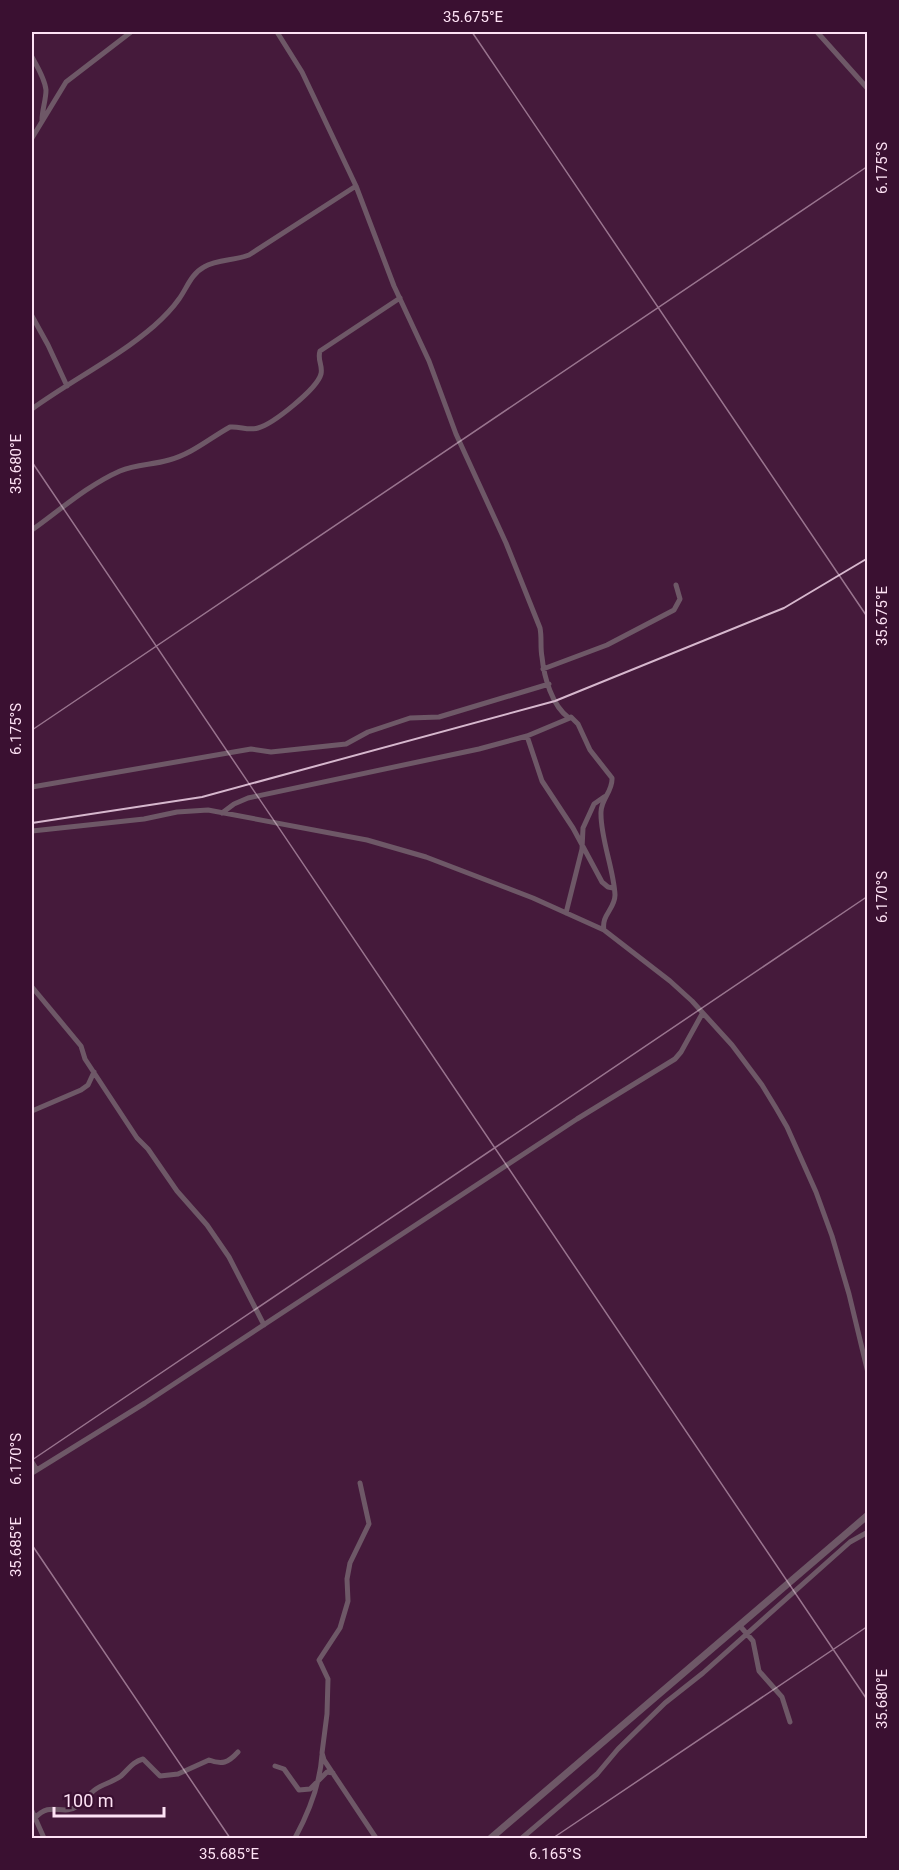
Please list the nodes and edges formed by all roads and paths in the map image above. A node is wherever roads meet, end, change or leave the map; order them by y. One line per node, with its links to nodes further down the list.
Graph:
1 (131, 32): 6 (street)
2 (278, 32): 8 (street)
3 (818, 32): 5 (street)
4 (32, 57): 6 (street)
5 (867, 89)
6 (42, 120): 7 (street)
7 (32, 138)
8 (356, 186): 9 (street); 11 (street)
9 (400, 298): 13 (street); 15 (street)
10 (32, 316): 11 (street)
11 (67, 386): 12 (street)
12 (32, 409)
13 (32, 530)
14 (676, 585): 15 (street)
15 (543, 669): 16 (street)
16 (549, 684): 17 (street); 19 (street)
17 (570, 718): 18 (street); 20 (street)
18 (527, 736): 21 (street); 23 (street)
19 (32, 787)
20 (604, 797): 23 (street); 24 (street)
21 (222, 813): 22 (street); 25 (street)
22 (32, 831)
23 (581, 843): 24 (street); 25 (street)
24 (613, 888): 26 (street)
25 (566, 913): 26 (street)
26 (604, 930): 28 (street)
27 (32, 987): 29 (street)
28 (702, 1014): 31 (street); 32 (street)
29 (94, 1072): 30 (street); 31 (street)
30 (32, 1112)
31 (264, 1325): 34 (street)
32 (867, 1373)
33 (32, 1462): 34 (street)
34 (34, 1472)
35 (360, 1483): 42 (street)
36 (867, 1515): 38 (street)
37 (867, 1532): 39 (street)
38 (740, 1626): 39 (street); 51 (street)
39 (747, 1633): 40 (street); 52 (street)
40 (790, 1722)
41 (237, 1752): 47 (street)
42 (322, 1753): 44 (street); 45 (street)
43 (275, 1766): 45 (street)
44 (333, 1773): 45 (street); 50 (street)
45 (320, 1777): 49 (street)
46 (32, 1810): 47 (street)
47 (35, 1818): 48 (street)
48 (44, 1839)
49 (295, 1839)
50 (376, 1839)
51 (491, 1839)
52 (522, 1839)

